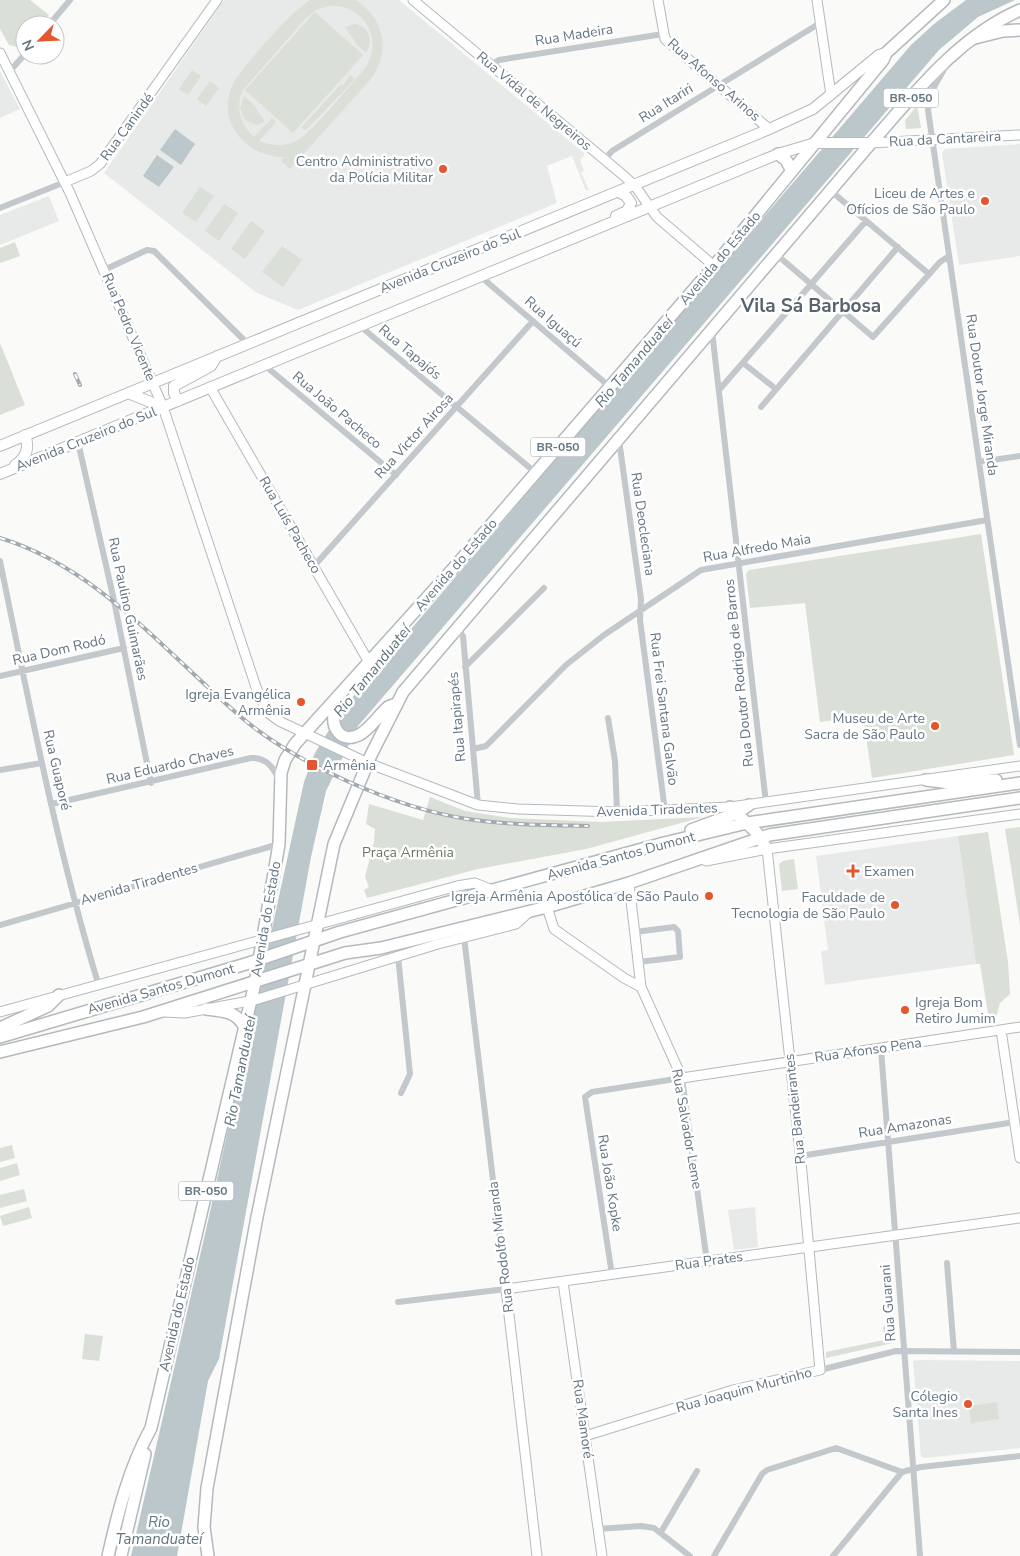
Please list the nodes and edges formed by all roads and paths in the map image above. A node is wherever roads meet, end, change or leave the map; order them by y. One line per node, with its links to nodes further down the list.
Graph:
1 (70, 0): 8 (street)
2 (217, 0): 29 (street, Rua Canindé)
3 (412, 0): 17 (street, Rua Vidal de Negreiros)
4 (658, 0): 11 (street, Rua Afonso Arinos)
5 (817, 0): 9 (street)
6 (944, 0): 14 (highway, Avenida do Estado / BR-050)
7 (1020, 10): 12 (highway, BR-050)
8 (58, 15)
9 (820, 23): 19 (street, Rua Itariri); 20 (street)
10 (1020, 30): 12 (highway)
11 (663, 34): 17 (street, Rua Madeira); 19 (street, Rua Afonso Arinos)
12 (973, 38): 15 (highway, BR-050)
13 (0, 53): 18 (street, Rua Pedro Vicente)
14 (886, 53): 20 (main road, Avenida Cruzeiro do Sul); 24 (highway, Avenida do Estado / BR-050)
15 (953, 54): 23 (street, Rua Doutor Jorge Miranda); 25 (highway, BR-050)
16 (15, 65): 18 (street)
17 (491, 65): 27 (street, Rua Vidal de Negreiros)
18 (10, 71): 29 (street, Rua Pedro Vicente)
19 (719, 86): 21 (street, Rua Afonso Arinos); 27 (street, Rua Itariri)
20 (831, 95): 21 (main road, Avenida Cruzeiro do Sul)
21 (769, 129): 30 (main road, Avenida Cruzeiro do Sul)
22 (1020, 135): 23 (street, Rua da Cantareira)
23 (932, 140): 25 (street, Rua da Cantareira); 39 (street, Rua Doutor Jorge Miranda)
24 (814, 143): 25 (main road, Avenida Cruzeiro do Sul); 26 (main road, Avenida Cruzeiro do Sul); 28 (highway, Avenida do Estado / BR-050)
25 (871, 143): 31 (highway, BR-050)
26 (778, 154): 28 (highway); 34 (main road, Avenida Cruzeiro do Sul)
27 (604, 160): 30 (street, Rua Vidal de Negreiros)
28 (792, 170): 40 (highway, Avenida do Estado / BR-050)
29 (65, 182): 33 (street, Rua Canindé); 41 (street, Rua Pedro Vicente)
30 (634, 186): 32 (main road, Avenida Cruzeiro do Sul); 34 (street, Rua Vidal de Negreiros)
31 (830, 191): 35 (street); 38 (highway, BR-050)
32 (619, 192): 36 (main road); 49 (main road, Avenida Cruzeiro do Sul)
33 (0, 208)
34 (650, 208): 36 (main road, Avenida Cruzeiro do Sul); 40 (street, Rua Vidal de Negreiros)
35 (866, 221): 37 (street); 44 (street)
36 (580, 237): 43 (main road, Avenida Cruzeiro do Sul)
37 (898, 247): 42 (street); 45 (street)
38 (777, 255): 44 (street); 48 (highway, BR-050)
39 (949, 256): 42 (street); 68 (street, Rua Doutor Jorge Miranda)
40 (714, 266): 55 (highway, Avenida do Estado / BR-050)
41 (104, 270): 49 (street); 53 (street, Rua Pedro Vicente)
42 (930, 274): 45 (street)
43 (480, 276): 46 (street, Rua Iguaçú); 47 (main road, Avenida Cruzeiro do Sul)
44 (811, 284): 45 (street); 51 (street)
45 (843, 311): 56 (street)
46 (533, 321): 55 (street, Rua Iguaçú); 61 (street, Rua Victor Airosa)
47 (360, 326): 52 (main road, Avenida Cruzeiro do Sul); 61 (street, Rua Tapajós)
48 (712, 331): 57 (street, Rua Doutor Rodrigo de Barros); 64 (highway, BR-050)
49 (248, 344): 50 (main road, Avenida Cruzeiro do Sul)
50 (217, 356): 53 (main road, Avenida Cruzeiro do Sul); 59 (main road)
51 (743, 363): 56 (street); 57 (street)
52 (262, 364): 54 (main road, Avenida Cruzeiro do Sul); 72 (street, Rua João Pacheco)
53 (153, 382): 58 (main road, Avenida Cruzeiro do Sul); 60 (street, Rua Pedro Vicente)
54 (210, 387): 59 (main road, Avenida Cruzeiro do Sul); 76 (street, Rua Luís Pacheco)
55 (610, 387): 70 (highway, Avenida do Estado / BR-050)
56 (776, 389): 62 (street)
57 (719, 390): 75 (street, Rua Doutor Rodrigo de Barros)
58 (128, 393): 60 (main road); 63 (main road, Avenida Cruzeiro do Sul)
59 (178, 401): 60 (main road, Avenida Cruzeiro do Sul)
60 (163, 407): 65 (main road, Avenida Cruzeiro do Sul); 88 (street, Rua Pedro Vicente)
61 (457, 407): 70 (street, Rua Tapajós); 72 (street, Rua Victor Airosa)
62 (761, 407)
63 (25, 436): 66 (main road, Avenida Cruzeiro do Sul); 69 (main road)
64 (619, 440): 78 (street, Rua Deocleciana); 79 (highway, BR-050)
65 (78, 442): 69 (main road, Avenida Cruzeiro do Sul); 80 (street, Rua Paulino Guimarães)
66 (0, 446)
67 (1020, 456): 68 (street)
68 (979, 462): 73 (street, Rua Doutor Jorge Miranda)
69 (11, 469): 71 (main road, Avenida Cruzeiro do Sul)
70 (536, 473): 81 (highway, Avenida do Estado / BR-050)
71 (0, 474)
72 (396, 475): 76 (street, Rua Victor Airosa)
73 (987, 520): 75 (street, Rua Alfredo Maia); 89 (street, Rua Doutor Jorge Miranda)
74 (0, 561): 83 (street, Rua Guaporé)
75 (739, 563): 78 (street, Rua Alfredo Maia); 101 (street, Rua Doutor Rodrigo de Barros)
76 (314, 566): 81 (street, Rua Luís Pacheco)
77 (544, 588): 82 (street)
78 (640, 611): 90 (street, Rua Alfredo Maia); 106 (street, Rua Frei Santana Galvão)
79 (458, 628): 82 (street, Rua Itapirapés); 86 (highway, BR-050)
80 (124, 648): 83 (street, Rua Dom Rodó); 97 (street, Rua Paulino Guimarães)
81 (370, 664): 85 (highway, Avenida do Estado / BR-050)
82 (465, 667): 90 (street, Rua Itapirapés)
83 (22, 671): 84 (street, Rua Dom Rodó); 92 (street, Rua Guaporé)
84 (0, 676)
85 (344, 692): 86 (highway); 88 (highway, Avenida do Estado / BR-050)
86 (395, 704): 91 (highway, BR-050)
87 (608, 718): 107 (street)
88 (305, 734): 91 (street, Avenida Tiradentes); 99 (highway, Avenida do Estado / BR-050)
89 (1020, 745)
90 (473, 749): 103 (street, Rua Itapirapés)
91 (368, 762): 103 (street, Avenida Tiradentes); 121 (highway, BR-050)
92 (42, 763): 94 (street); 102 (street, Rua Guaporé)
93 (1020, 766): 96 (street)
94 (0, 770)
95 (1020, 779): 96 (highway)
96 (926, 780): 101 (street)
97 (151, 783): 99 (street, Rua Eduardo Chaves); 102 (street, Rua Eduardo Chaves)
98 (1020, 783): 109 (highway)
99 (280, 784): 112 (highway, Avenida do Estado / BR-050)
100 (1020, 798): 110 (highway)
101 (766, 803): 104 (street)
102 (52, 804): 117 (street, Rua Guaporé)
103 (478, 805): 107 (street, Avenida Tiradentes)
104 (749, 805): 105 (highway)
105 (734, 810): 106 (street, Avenida Tiradentes); 109 (highway); 111 (highway)
106 (665, 811): 107 (street, Avenida Tiradentes)
107 (617, 812)
108 (1020, 814): 113 (street)
109 (748, 823): 110 (highway); 111 (highway, Avenida Santos Dumont)
110 (760, 838): 113 (highway); 114 (highway, Avenida Santos Dumont)
111 (664, 843): 116 (highway, Avenida Santos Dumont)
112 (279, 844): 117 (street, Avenida Tiradentes); 124 (highway, Avenida do Estado / BR-050)
113 (768, 849): 114 (street, Avenida Santos Dumont); 146 (street, Rua Bandeirantes)
114 (697, 859): 115 (highway, Avenida Santos Dumont)
115 (629, 883): 118 (highway, Avenida Santos Dumont); 122 (street, Rua Salvador Leme)
116 (495, 891): 121 (street, Avenida Santos Dumont); 125 (highway, Avenida Santos Dumont)
117 (75, 903): 120 (street, Avenida Tiradentes); 130 (street, Rua Guaporé)
118 (547, 907): 119 (highway, Avenida Santos Dumont); 133 (street)
119 (529, 912): 123 (street, Avenida Santos Dumont); 129 (highway, Avenida Santos Dumont)
120 (0, 925)
121 (318, 925): 124 (street, Avenida Santos Dumont); 125 (highway, BR-050)
122 (635, 932): 128 (street, Rua Salvador Leme); 128 (street)
123 (464, 937): 126 (street, Avenida Santos Dumont); 161 (street, Rua Rodolfo Miranda)
124 (265, 939): 127 (highway, Avenida do Estado / BR-050); 130 (street, Avenida Santos Dumont)
125 (315, 941): 127 (highway, Avenida Santos Dumont); 129 (highway, BR-050)
126 (398, 956): 132 (street, Avenida Santos Dumont); 148 (street)
127 (262, 957): 131 (highway, Avenida do Estado / BR-050); 143 (highway, Avenida Santos Dumont)
128 (639, 962): 133 (street, Rua Salvador Leme)
129 (311, 964): 131 (highway, Avenida Santos Dumont); 132 (highway, BR-050)
130 (98, 983): 134 (street, Avenida Santos Dumont)
131 (256, 983): 135 (highway, Avenida do Estado / BR-050); 138 (highway, Avenida Santos Dumont)
132 (306, 985): 135 (street, Avenida Santos Dumont); 177 (highway, BR-050)
133 (642, 987): 147 (street, Rua Salvador Leme)
134 (59, 994): 137 (street, Avenida Santos Dumont); 140 (highway)
135 (253, 1000): 136 (street, Avenida Santos Dumont); 141 (highway, Avenida do Estado / BR-050)
136 (206, 1010): 138 (street, Avenida Santos Dumont); 141 (highway)
137 (0, 1012)
138 (160, 1012): 145 (highway, Avenida Santos Dumont)
139 (1020, 1027): 142 (street, Rua Afonso Pena)
140 (0, 1028)
141 (245, 1028): 167 (highway, Avenida do Estado / BR-050)
142 (1001, 1030): 144 (street, Rua Afonso Pena); 150 (street)
143 (0, 1037)
144 (881, 1049): 146 (street, Rua Afonso Pena); 151 (street, Rua Guarani)
145 (0, 1052)
146 (790, 1062): 147 (street, Rua Afonso Pena); 152 (street, Rua Bandeirantes)
147 (682, 1078): 149 (street, Rua Afonso Pena); 157 (street, Rua Salvador Leme)
148 (401, 1092)
149 (587, 1094): 159 (street, Rua João Kopke)
150 (1015, 1122): 151 (street, Rua Amazonas); 153 (street)
151 (888, 1141): 152 (street, Rua Amazonas); 155 (street, Rua Guarani)
152 (800, 1156): 156 (street, Rua Bandeirantes)
153 (1020, 1158)
154 (1020, 1218): 155 (street, Rua Prates)
155 (895, 1236): 156 (street, Rua Prates); 163 (street, Rua Guarani)
156 (809, 1247): 157 (street, Rua Prates); 166 (street, Rua Bandeirantes)
157 (707, 1262): 159 (street, Rua Prates)
158 (947, 1263): 164 (street)
159 (612, 1275): 160 (street, Rua Prates)
160 (563, 1282): 161 (street, Rua Prates); 168 (street, Rua Mamoré)
161 (506, 1289): 162 (street, Rua Prates); 178 (street, Rua Rodolfo Miranda)
162 (398, 1302)
163 (904, 1352): 164 (street, Rua Joaquim Murtinho); 166 (street, Rua Joaquim Murtinho); 170 (street, Rua Guarani)
164 (954, 1352): 165 (street, Rua Joaquim Murtinho)
165 (1020, 1352)
166 (820, 1370): 168 (street, Rua Joaquim Murtinho)
167 (151, 1428): 175 (highway, Avenida do Estado); 176 (highway, BR-050)
168 (585, 1436): 173 (street, Rua Mamoré)
169 (1020, 1456): 170 (street)
170 (913, 1469): 172 (street); 183 (street, Rua Guarani)
171 (697, 1471): 174 (street)
172 (902, 1472): 181 (street); 182 (street)
173 (598, 1529): 174 (street); 179 (street, Rua Mamoré)
174 (661, 1532): 180 (street)
175 (108, 1556)
176 (121, 1556)
177 (208, 1556)
178 (537, 1556)
179 (602, 1556)
180 (690, 1556)
181 (714, 1556)
182 (834, 1556)
183 (920, 1556)

